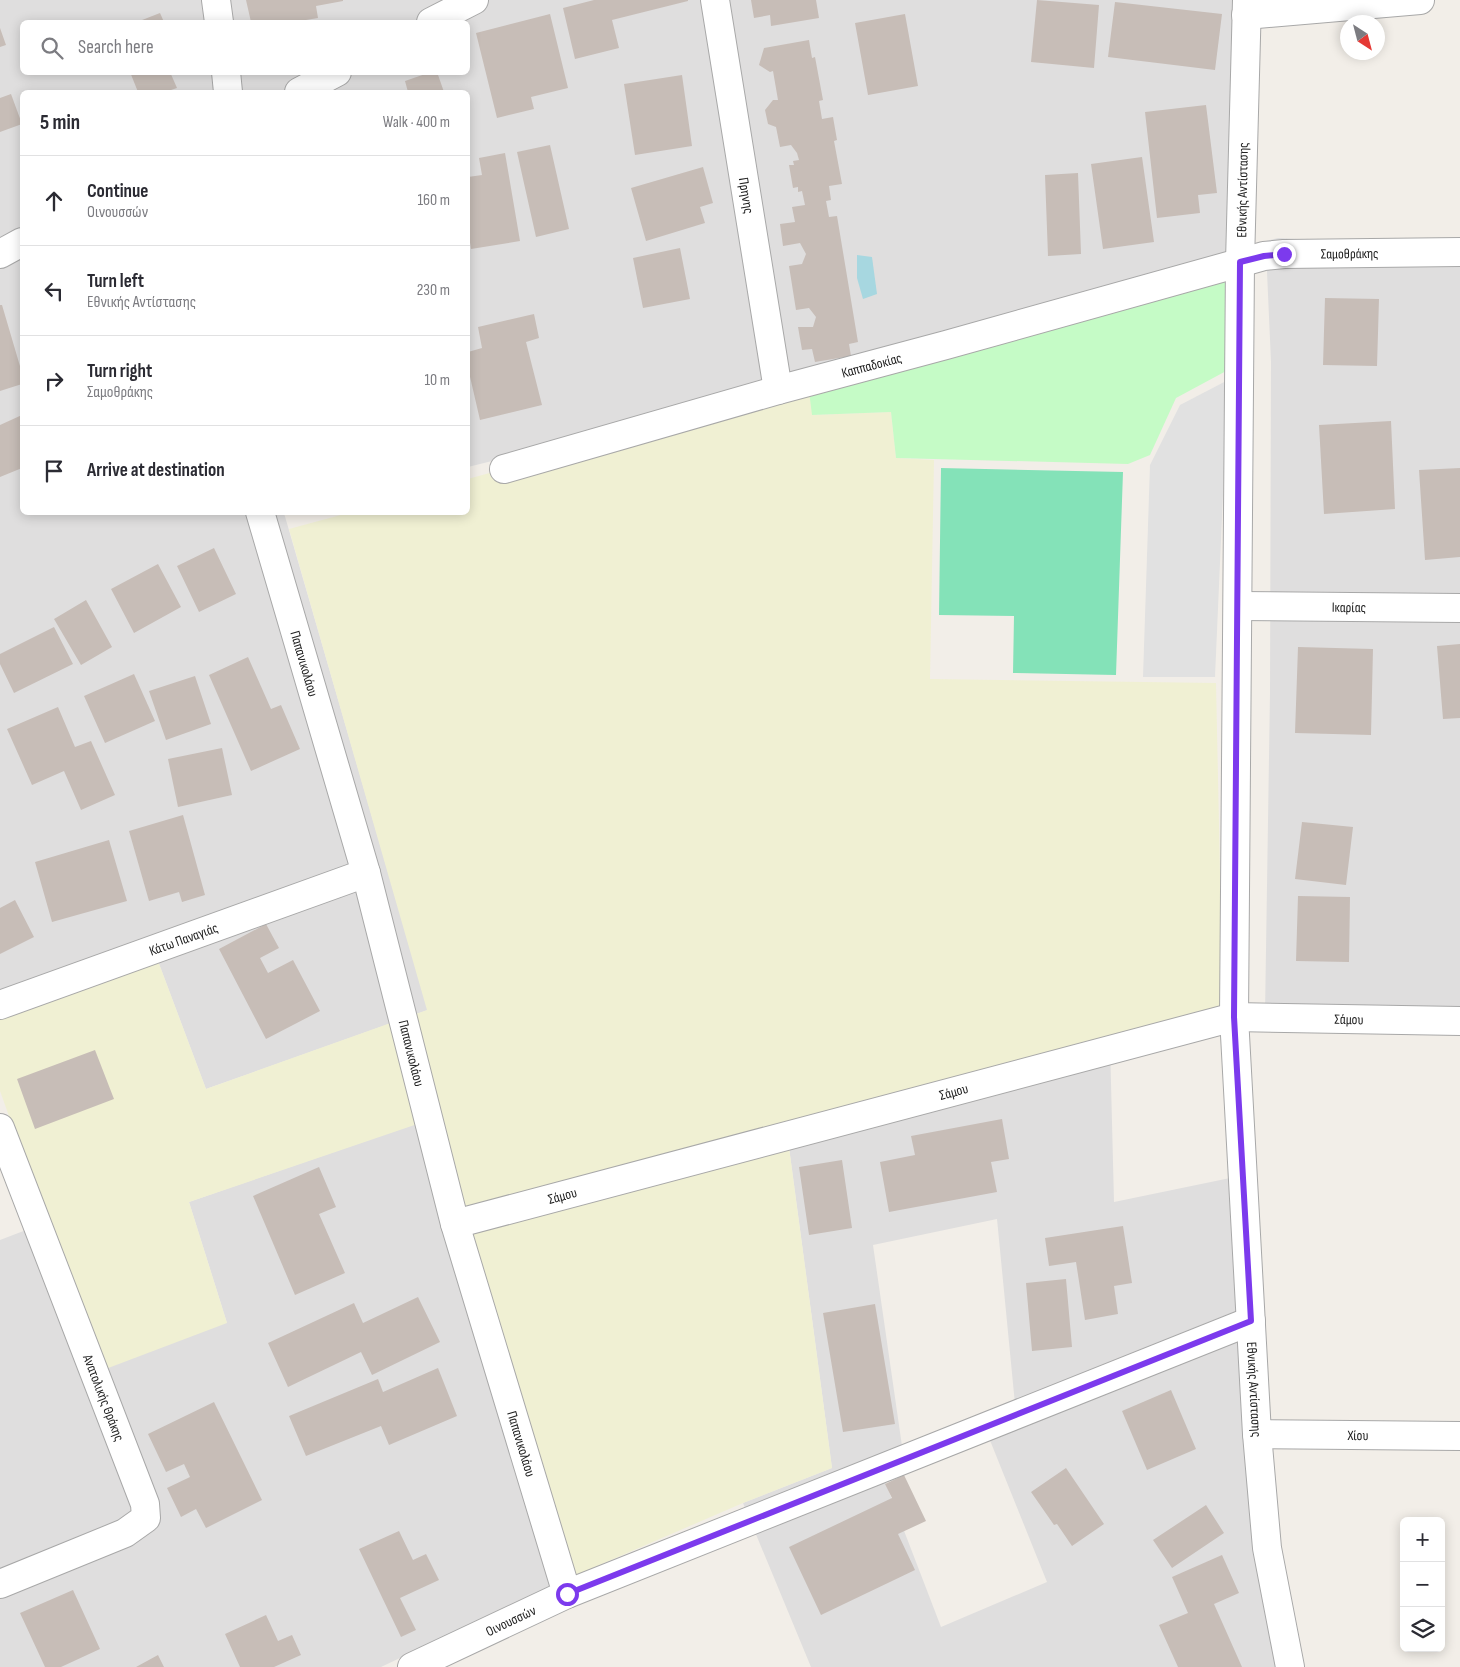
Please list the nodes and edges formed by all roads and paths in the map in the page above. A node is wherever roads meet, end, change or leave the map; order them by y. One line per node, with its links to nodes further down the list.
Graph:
1 (216, 0): 6 (street)
2 (474, 0): 7 (street)
3 (714, 0): 16 (street, Πρηνης)
4 (1420, 0): 5 (street)
5 (1247, 8): 15 (street, Εθνικής Αντίστασης)
6 (219, 20)
7 (435, 20)
8 (226, 75): 10 (street)
9 (331, 75): 11 (street)
10 (228, 90)
11 (303, 90)
12 (20, 243): 14 (street)
13 (1460, 252): 15 (street, Σαμοθράκης)
14 (0, 254)
15 (1240, 262): 16 (street, Καππαδοκίας); 19 (street, Εθνικής Αντίστασης)
16 (778, 390): 17 (street, Καππαδοκίας)
17 (504, 469)
18 (261, 515): 21 (street, Παπανικολάου)
19 (1238, 606): 20 (street, Ικαρίας); 23 (street, Εθνικής Αντίστασης)
20 (1460, 608)
21 (366, 873): 22 (street, Κάτω Παναγιάς); 26 (street, Παπανικολάου)
22 (0, 1006)
23 (1234, 1017): 24 (street, Σάμου); 26 (street, Σάμου); 27 (street, Εθνικής Αντίστασης)
24 (1460, 1021)
25 (0, 1128): 30 (street, Ανατολικής Θράκης)
26 (454, 1224): 31 (street, Παπανικολάου)
27 (1251, 1321): 28 (street, Εθνικής Αντίστασης); 31 (street, Οινουσσών)
28 (1257, 1434): 29 (street, Χίου); 33 (street, Εθνικής Αντίστασης)
29 (1460, 1436)
30 (0, 1584)
31 (567, 1594): 32 (street, Οινουσσών)
32 (412, 1667)
33 (1290, 1667)

